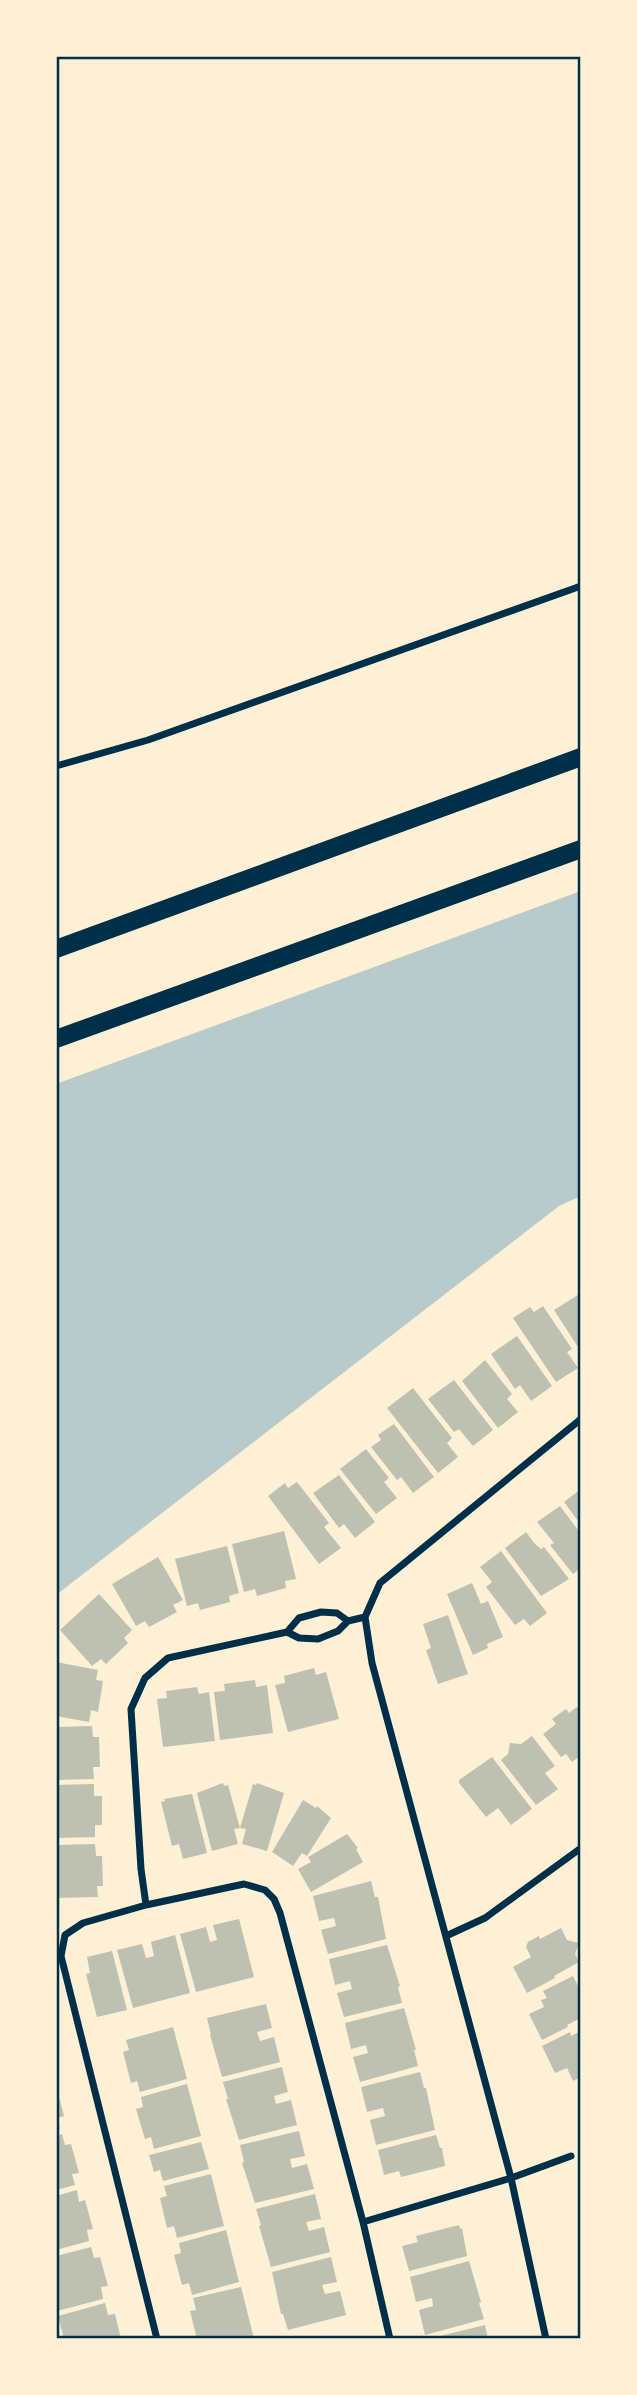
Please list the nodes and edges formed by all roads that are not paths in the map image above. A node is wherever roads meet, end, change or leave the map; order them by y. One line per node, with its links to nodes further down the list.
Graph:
1 (581, 586): 3 (street)
2 (581, 757): 5 (main road)
3 (56, 766)
4 (581, 849): 8 (main road)
5 (96, 934): 6 (main road); 7 (main road)
6 (56, 948)
7 (56, 959)
8 (56, 1039)
9 (581, 1419): 10 (street)
10 (365, 1616): 11 (street); 15 (street)
11 (348, 1621): 12 (street); 12 (street)
12 (288, 1632): 14 (street)
13 (581, 1847): 15 (street)
14 (146, 1905): 18 (street); 19 (street)
15 (446, 1936): 17 (street)
16 (571, 2156): 17 (street)
17 (511, 2178): 18 (street); 21 (street)
18 (363, 2222): 20 (street)
19 (157, 2339)
20 (390, 2339)
21 (546, 2339)

